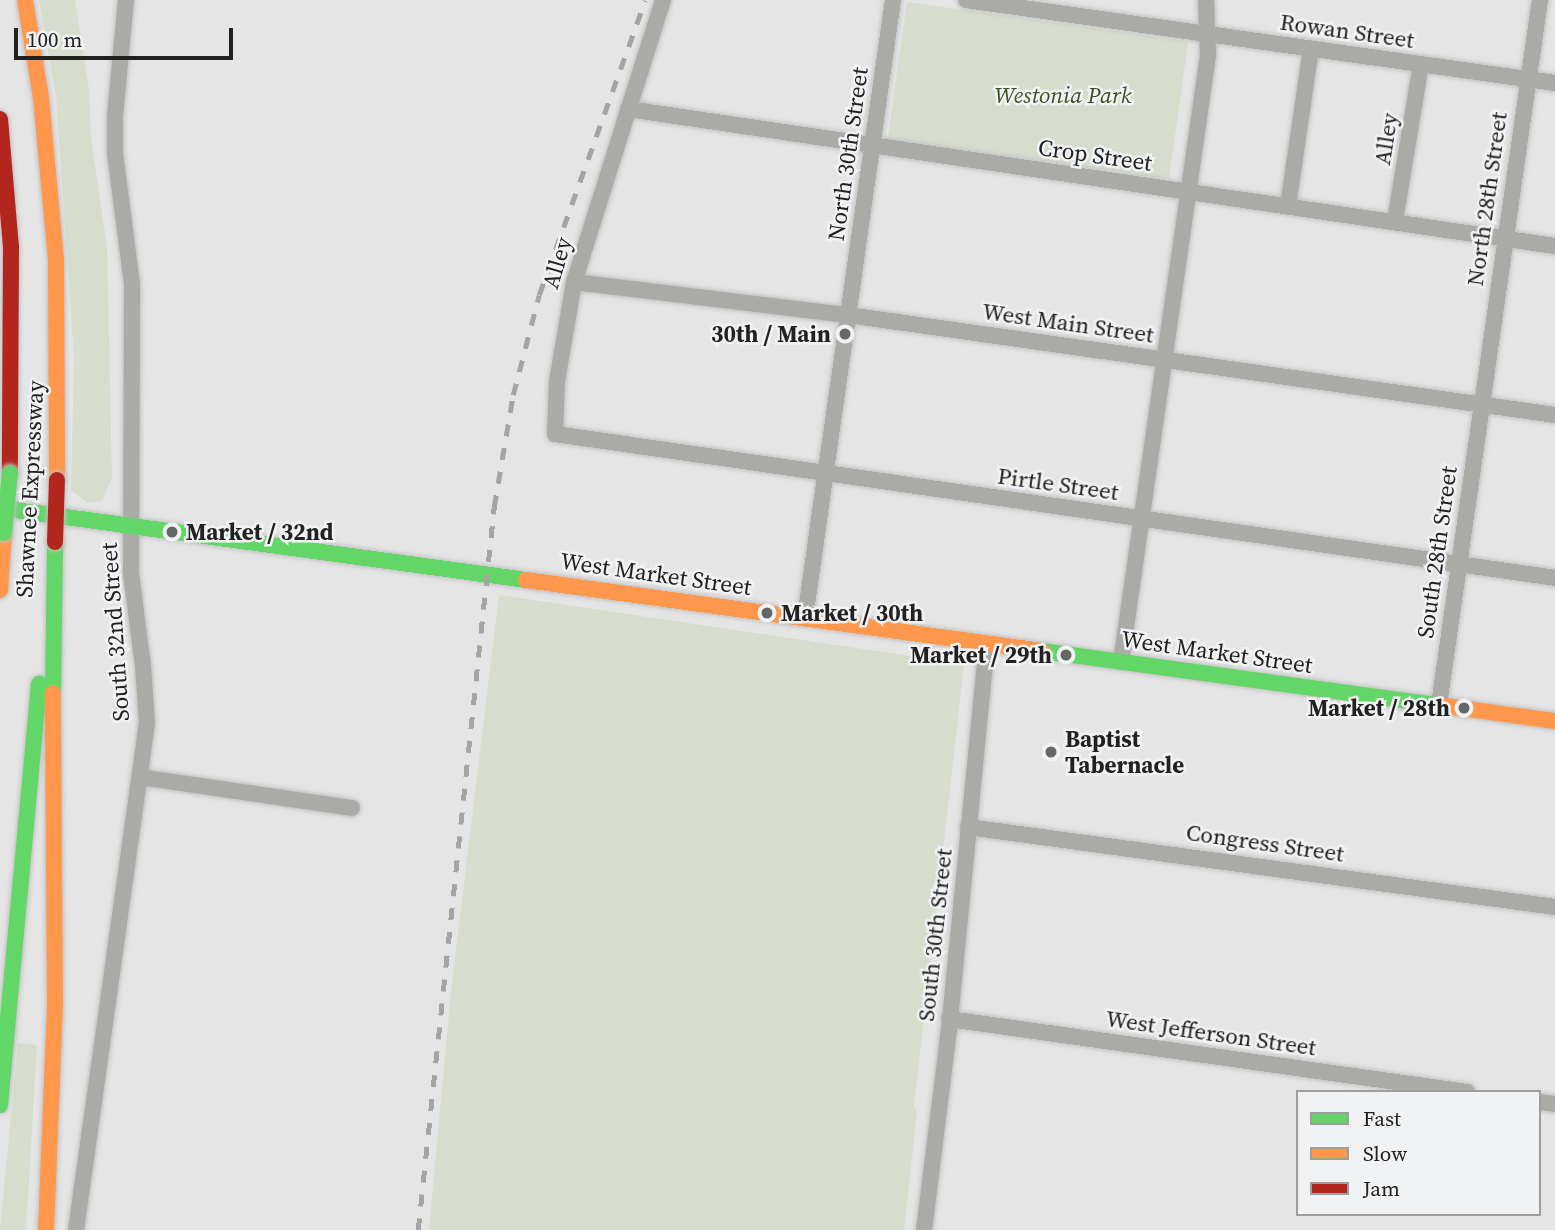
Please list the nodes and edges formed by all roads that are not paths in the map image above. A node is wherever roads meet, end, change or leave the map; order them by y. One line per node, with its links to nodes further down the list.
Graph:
1 (25, 0): 31 (main road, Shawnee Expressway, bridge)
2 (126, 0): 30 (street, South 32nd Street)
3 (663, 0): 13 (street, Alley)
4 (893, 0): 15 (street, North 30th Street)
5 (966, 0): 8 (street, Rowan Street)
6 (1206, 0): 8 (street)
7 (1540, 0): 11 (street, North 28th Street)
8 (1206, 35): 9 (street, Rowan Street); 16 (street)
9 (1311, 49): 10 (street, Rowan Street); 17 (street)
10 (1421, 64): 11 (street, Rowan Street); 18 (street, Alley)
11 (1528, 79): 12 (street, Rowan Street); 19 (street, North 28th Street)
12 (1555, 83)
13 (628, 109): 15 (street, Crop Street); 21 (street, Alley)
14 (0, 119): 34 (main road, Shawnee Expressway, bridge)
15 (872, 145): 16 (street, Crop Street); 22 (street, North 30th Street)
16 (1189, 191): 17 (street, Crop Street); 23 (street)
17 (1288, 206): 18 (street, Crop Street)
18 (1395, 221): 19 (street, Crop Street)
19 (1505, 237): 20 (street, Crop Street); 24 (street, North 28th Street)
20 (1555, 246)
21 (574, 282): 22 (street, West Main Street); 26 (street, Alley)
22 (848, 315): 23 (street, West Main Street); 27 (street)
23 (1164, 360): 24 (street, West Main Street); 29 (street)
24 (1481, 405): 25 (street, West Main Street); 32 (street, South 28th Street)
25 (1555, 415)
26 (555, 434): 27 (street, Pirtle Street)
27 (825, 473): 29 (street, Pirtle Street); 35 (street)
28 (0, 508): 30 (main road, West Market Street)
29 (1142, 519): 32 (street, Pirtle Street); 37 (street)
30 (130, 527): 35 (main road, West Market Street); 40 (street, South 32nd Street)
31 (55, 542): 46 (main road, Shawnee Expressway); 47 (main road)
32 (1457, 565): 33 (street, Pirtle Street); 38 (street, South 28th Street)
33 (1555, 578)
34 (0, 590)
35 (805, 618): 36 (main road, West Market Street)
36 (987, 644): 37 (main road, West Market Street); 42 (street, South 30th Street)
37 (1121, 662): 38 (main road, West Market Street)
38 (1439, 705): 39 (main road, West Market Street)
39 (1555, 721)
40 (140, 777): 41 (street); 48 (street, South 32nd Street)
41 (352, 808)
42 (968, 827): 43 (street, Congress Street); 44 (street, South 30th Street)
43 (1555, 907)
44 (949, 1019): 45 (street, West Jefferson Street); 49 (street, South 30th Street)
45 (1452, 1090)
46 (0, 1105)
47 (46, 1230)
48 (76, 1230)
49 (924, 1230)

